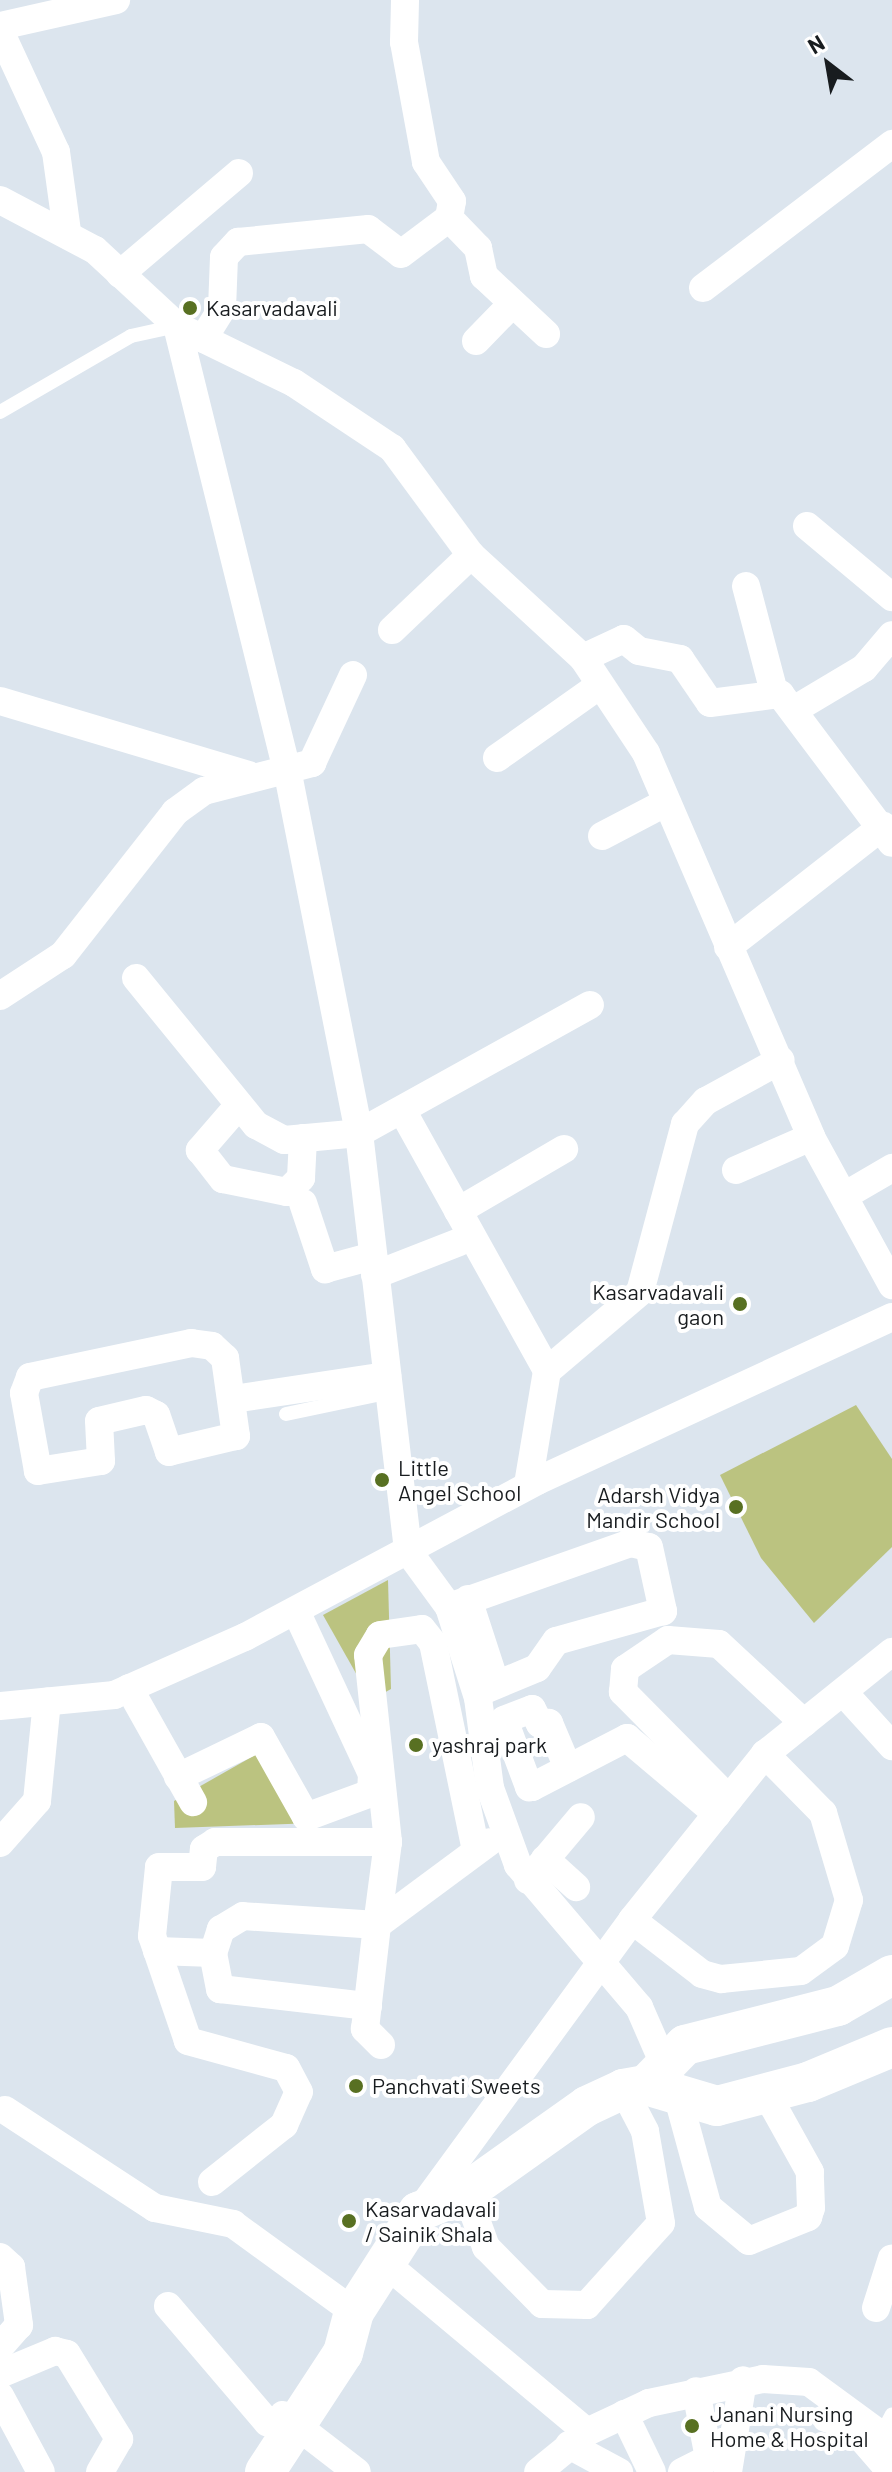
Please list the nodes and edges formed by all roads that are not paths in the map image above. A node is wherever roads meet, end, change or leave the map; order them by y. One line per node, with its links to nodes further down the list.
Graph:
1 (116, 0): 3 (street)
2 (405, 0): 7 (street)
3 (0, 29): 8 (street)
4 (892, 144): 10 (street)
5 (239, 173): 9 (street)
6 (0, 200): 8 (street)
7 (449, 218): 11 (street); 14 (street)
8 (67, 231): 9 (street)
9 (120, 274): 12 (street)
10 (703, 288)
11 (512, 304): 13 (street); 15 (street)
12 (177, 326): 14 (street); 16 (lane); 30 (street)
13 (546, 334)
14 (203, 339): 18 (street)
15 (476, 341)
16 (0, 412)
17 (807, 526): 20 (street)
18 (471, 555): 21 (street); 23 (street)
19 (746, 586): 26 (street)
20 (892, 597)
21 (392, 630)
22 (892, 635): 28 (street)
23 (583, 658): 25 (street); 26 (street)
24 (353, 675): 30 (street)
25 (600, 685): 29 (street); 32 (street)
26 (774, 692): 28 (street)
27 (0, 701): 31 (street)
28 (797, 708): 33 (street)
29 (497, 758)
30 (288, 774): 31 (street); 42 (street)
31 (249, 775): 37 (street)
32 (667, 802): 34 (street); 35 (street)
33 (888, 835): 35 (street)
34 (602, 836)
35 (728, 947): 39 (street)
36 (136, 978): 40 (street)
37 (0, 996)
38 (590, 1005): 41 (street)
39 (781, 1060): 43 (street); 55 (street)
40 (239, 1105): 44 (street); 44 (street)
41 (402, 1110): 42 (street); 50 (street)
42 (359, 1133): 44 (street); 52 (street)
43 (811, 1137): 47 (street); 48 (street)
44 (303, 1138)
45 (564, 1149): 50 (street)
46 (892, 1168): 48 (street)
47 (736, 1170)
48 (844, 1196): 53 (street)
49 (303, 1203): 52 (street)
50 (458, 1211): 55 (street)
51 (459, 1242): 52 (street)
52 (374, 1265): 56 (street)
53 (892, 1285)
54 (892, 1317): 59 (street)
55 (547, 1371): 59 (street)
56 (388, 1384): 57 (street); 58 (lane); 60 (street)
57 (233, 1399): 57 (street)
58 (286, 1414)
59 (528, 1485): 60 (street)
60 (408, 1551): 61 (street); 62 (street)
61 (296, 1611): 65 (street); 74 (street)
62 (458, 1611): 63 (street); 66 (street); 66 (street)
63 (422, 1629): 79 (street); 81 (street)
64 (892, 1652): 67 (street)
65 (129, 1688): 68 (street); 74 (street)
66 (487, 1689): 78 (street)
67 (844, 1693): 70 (street); 71 (street)
68 (47, 1701): 69 (street); 80 (street)
69 (0, 1706)
70 (804, 1723): 72 (street); 76 (street)
71 (892, 1746)
72 (765, 1754): 76 (street); 89 (street)
73 (568, 1768): 76 (street)
74 (178, 1777): 75 (street)
75 (193, 1802)
76 (723, 1806): 84 (street)
77 (581, 1817): 82 (street)
78 (504, 1834): 81 (street); 82 (street)
79 (388, 1842): 85 (street); 86 (street)
80 (0, 1843)
81 (476, 1850): 85 (street)
82 (536, 1870): 83 (street); 88 (street)
83 (576, 1887)
84 (632, 1920): 88 (street); 89 (street)
85 (377, 1925): 87 (street); 91 (street)
86 (157, 1951): 87 (street); 98 (street)
87 (213, 1953): 91 (street)
88 (603, 1961): 95 (street); 100 (street)
89 (820, 1962): 92 (street)
90 (892, 1975): 92 (street)
91 (368, 2006): 93 (street)
92 (838, 2006): 95 (street)
93 (381, 2045)
94 (892, 2047): 96 (street)
95 (653, 2084): 96 (street); 96 (street); 99 (street); 99 (street)
96 (766, 2093)
97 (5, 2110): 106 (street)
98 (212, 2182)
99 (466, 2192): 100 (street)
100 (418, 2212): 103 (street)
101 (0, 2257): 107 (street)
102 (892, 2258): 105 (street)
103 (386, 2264): 106 (street); 116 (street)
104 (168, 2306): 113 (street)
105 (876, 2308)
106 (352, 2316): 113 (street)
107 (0, 2347)
108 (0, 2374): 118 (street)
109 (743, 2380): 110 (street); 115 (street); 126 (street)
110 (696, 2391): 112 (street); 125 (street)
111 (0, 2396): 117 (street)
112 (624, 2414): 116 (street); 124 (street)
113 (279, 2418): 119 (street); 120 (street); 121 (street)
114 (826, 2418): 127 (street)
115 (889, 2430)
116 (578, 2438): 122 (street); 123 (street)
117 (41, 2472)
118 (100, 2472)
119 (235, 2472)
120 (265, 2472)
121 (357, 2472)
122 (538, 2472)
123 (619, 2472)
124 (652, 2472)
125 (682, 2472)
126 (728, 2472)
127 (891, 2472)

